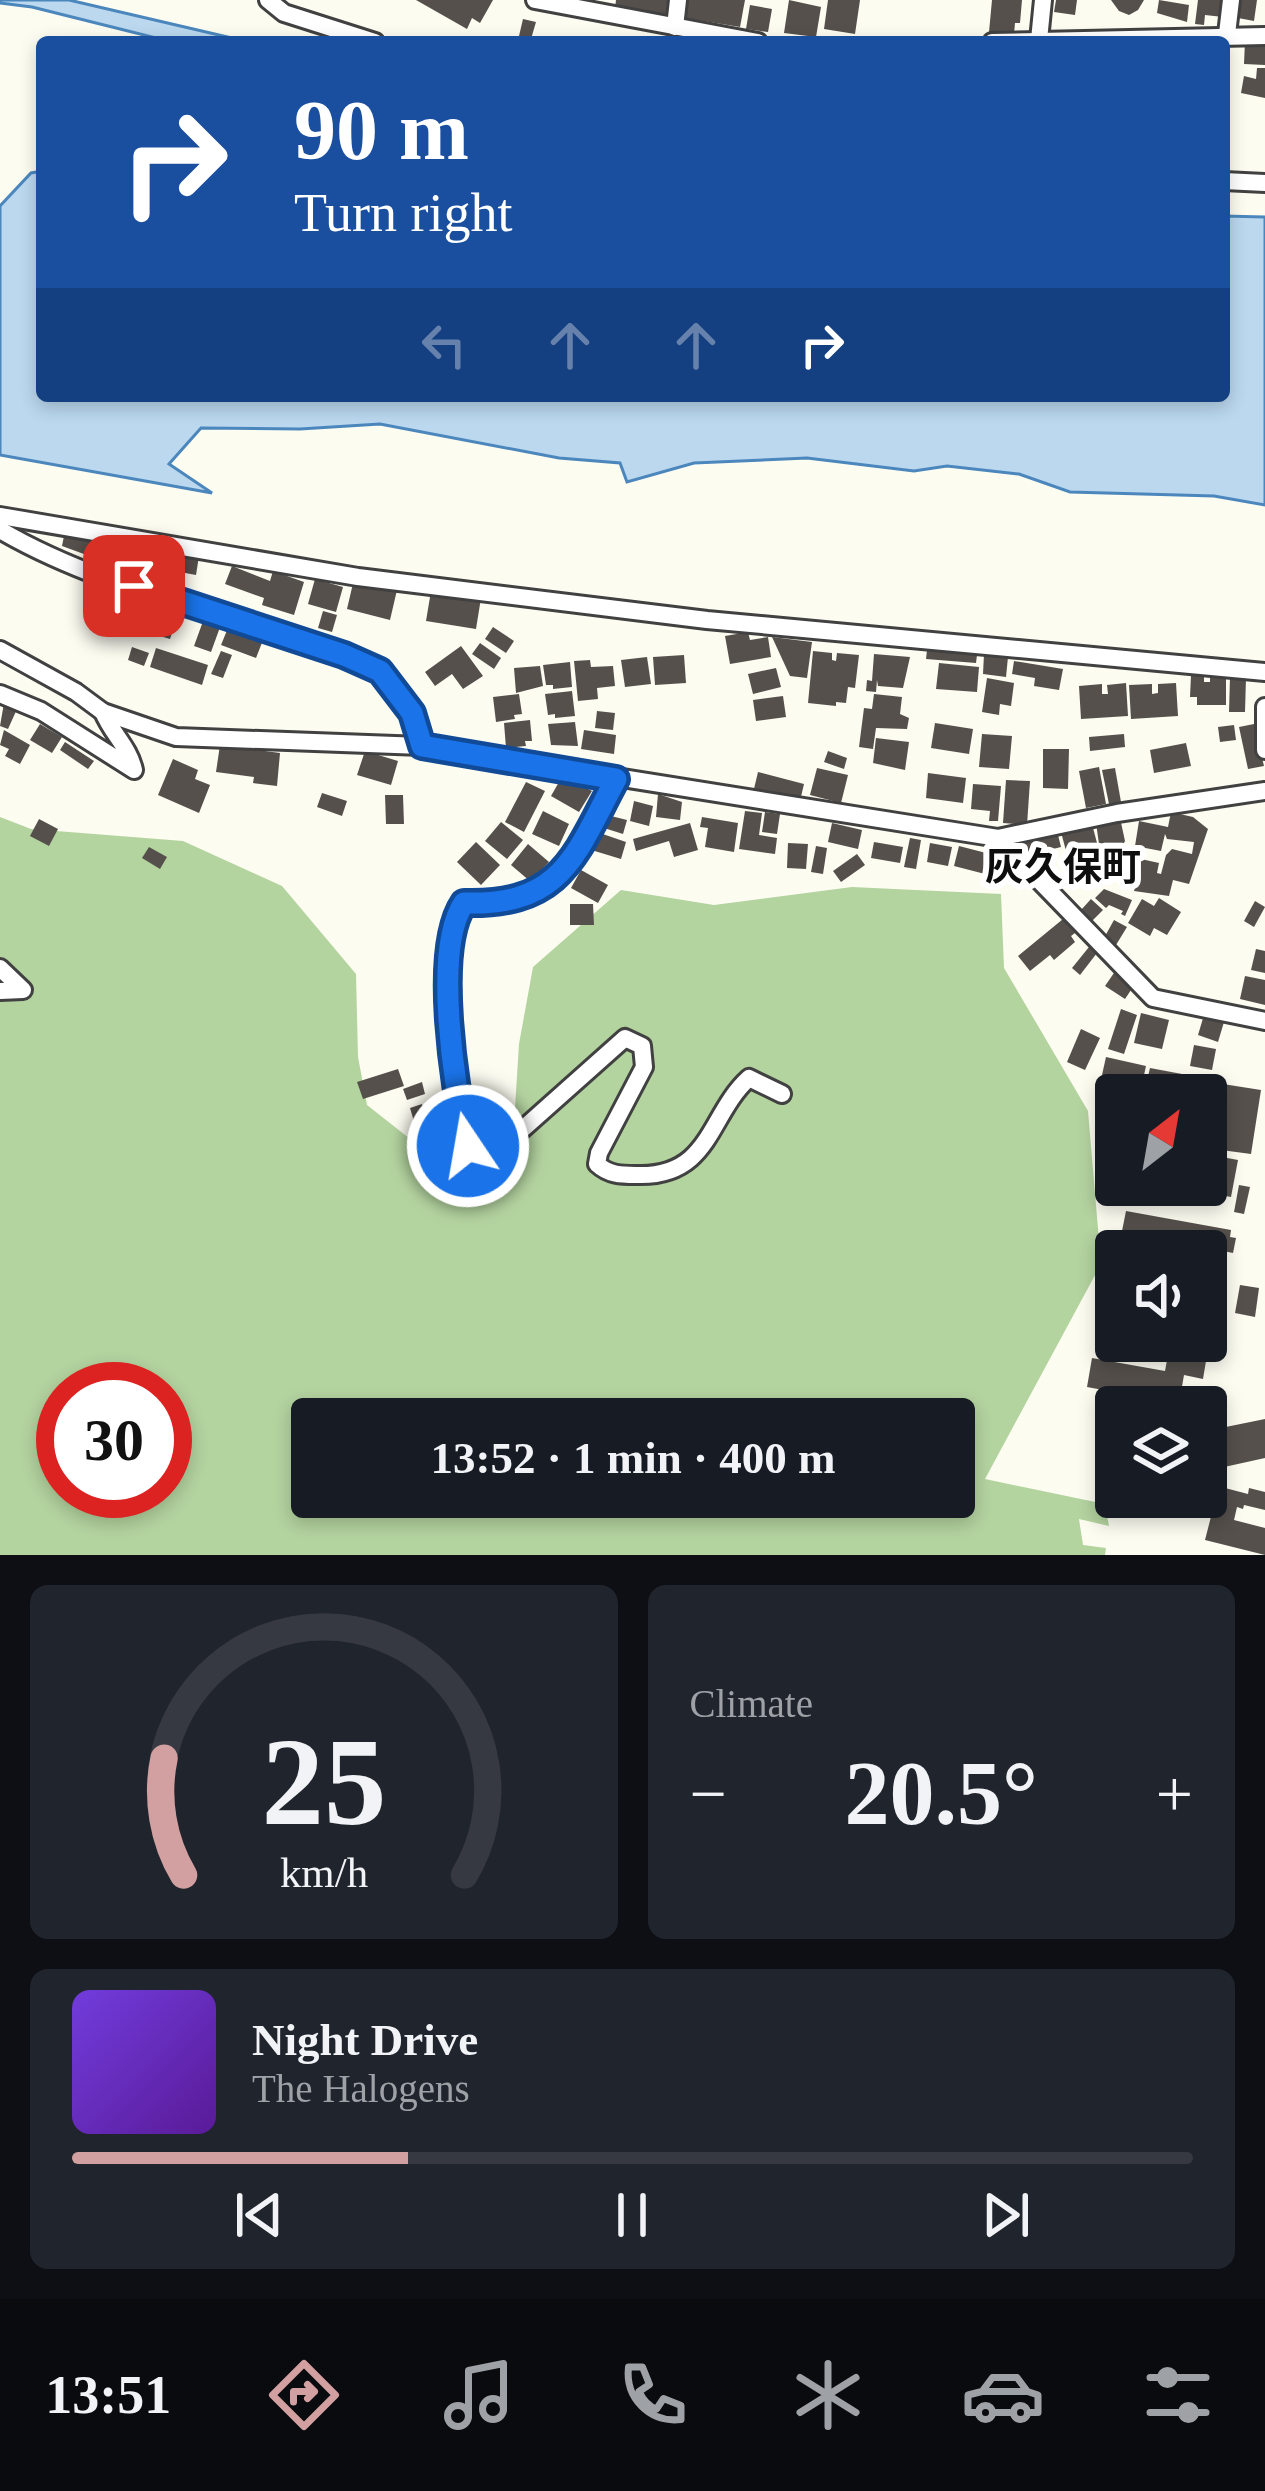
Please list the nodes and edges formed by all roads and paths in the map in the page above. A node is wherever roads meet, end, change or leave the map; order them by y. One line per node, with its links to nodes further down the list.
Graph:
1 (268, 0): 8 (street)
2 (535, 0): 6 (street)
3 (678, 0): 6 (street)
4 (1043, 0): 10 (street)
5 (1231, 0): 7 (street)
6 (675, 27): 9 (street)
7 (1227, 34): 11 (street); 12 (street)
8 (356, 36)
9 (725, 36)
10 (1040, 36)
11 (1165, 36)
12 (1265, 36)
13 (1230, 182): 14 (street)
14 (1265, 183)
15 (0, 515): 18 (street)
16 (0, 530): 22 (street)
17 (0, 650): 21 (street)
18 (1265, 672)
19 (0, 694): 21 (street)
20 (1265, 707): 23 (street)
21 (103, 712): 22 (street)
22 (422, 746): 24 (street)
23 (1265, 749)
24 (616, 779): 26 (street); 30 (street)
25 (1265, 791): 26 (street)
26 (998, 838): 29 (street)
27 (0, 968): 28 (street)
28 (0, 992)
29 (1265, 1021)
30 (782, 1094)

